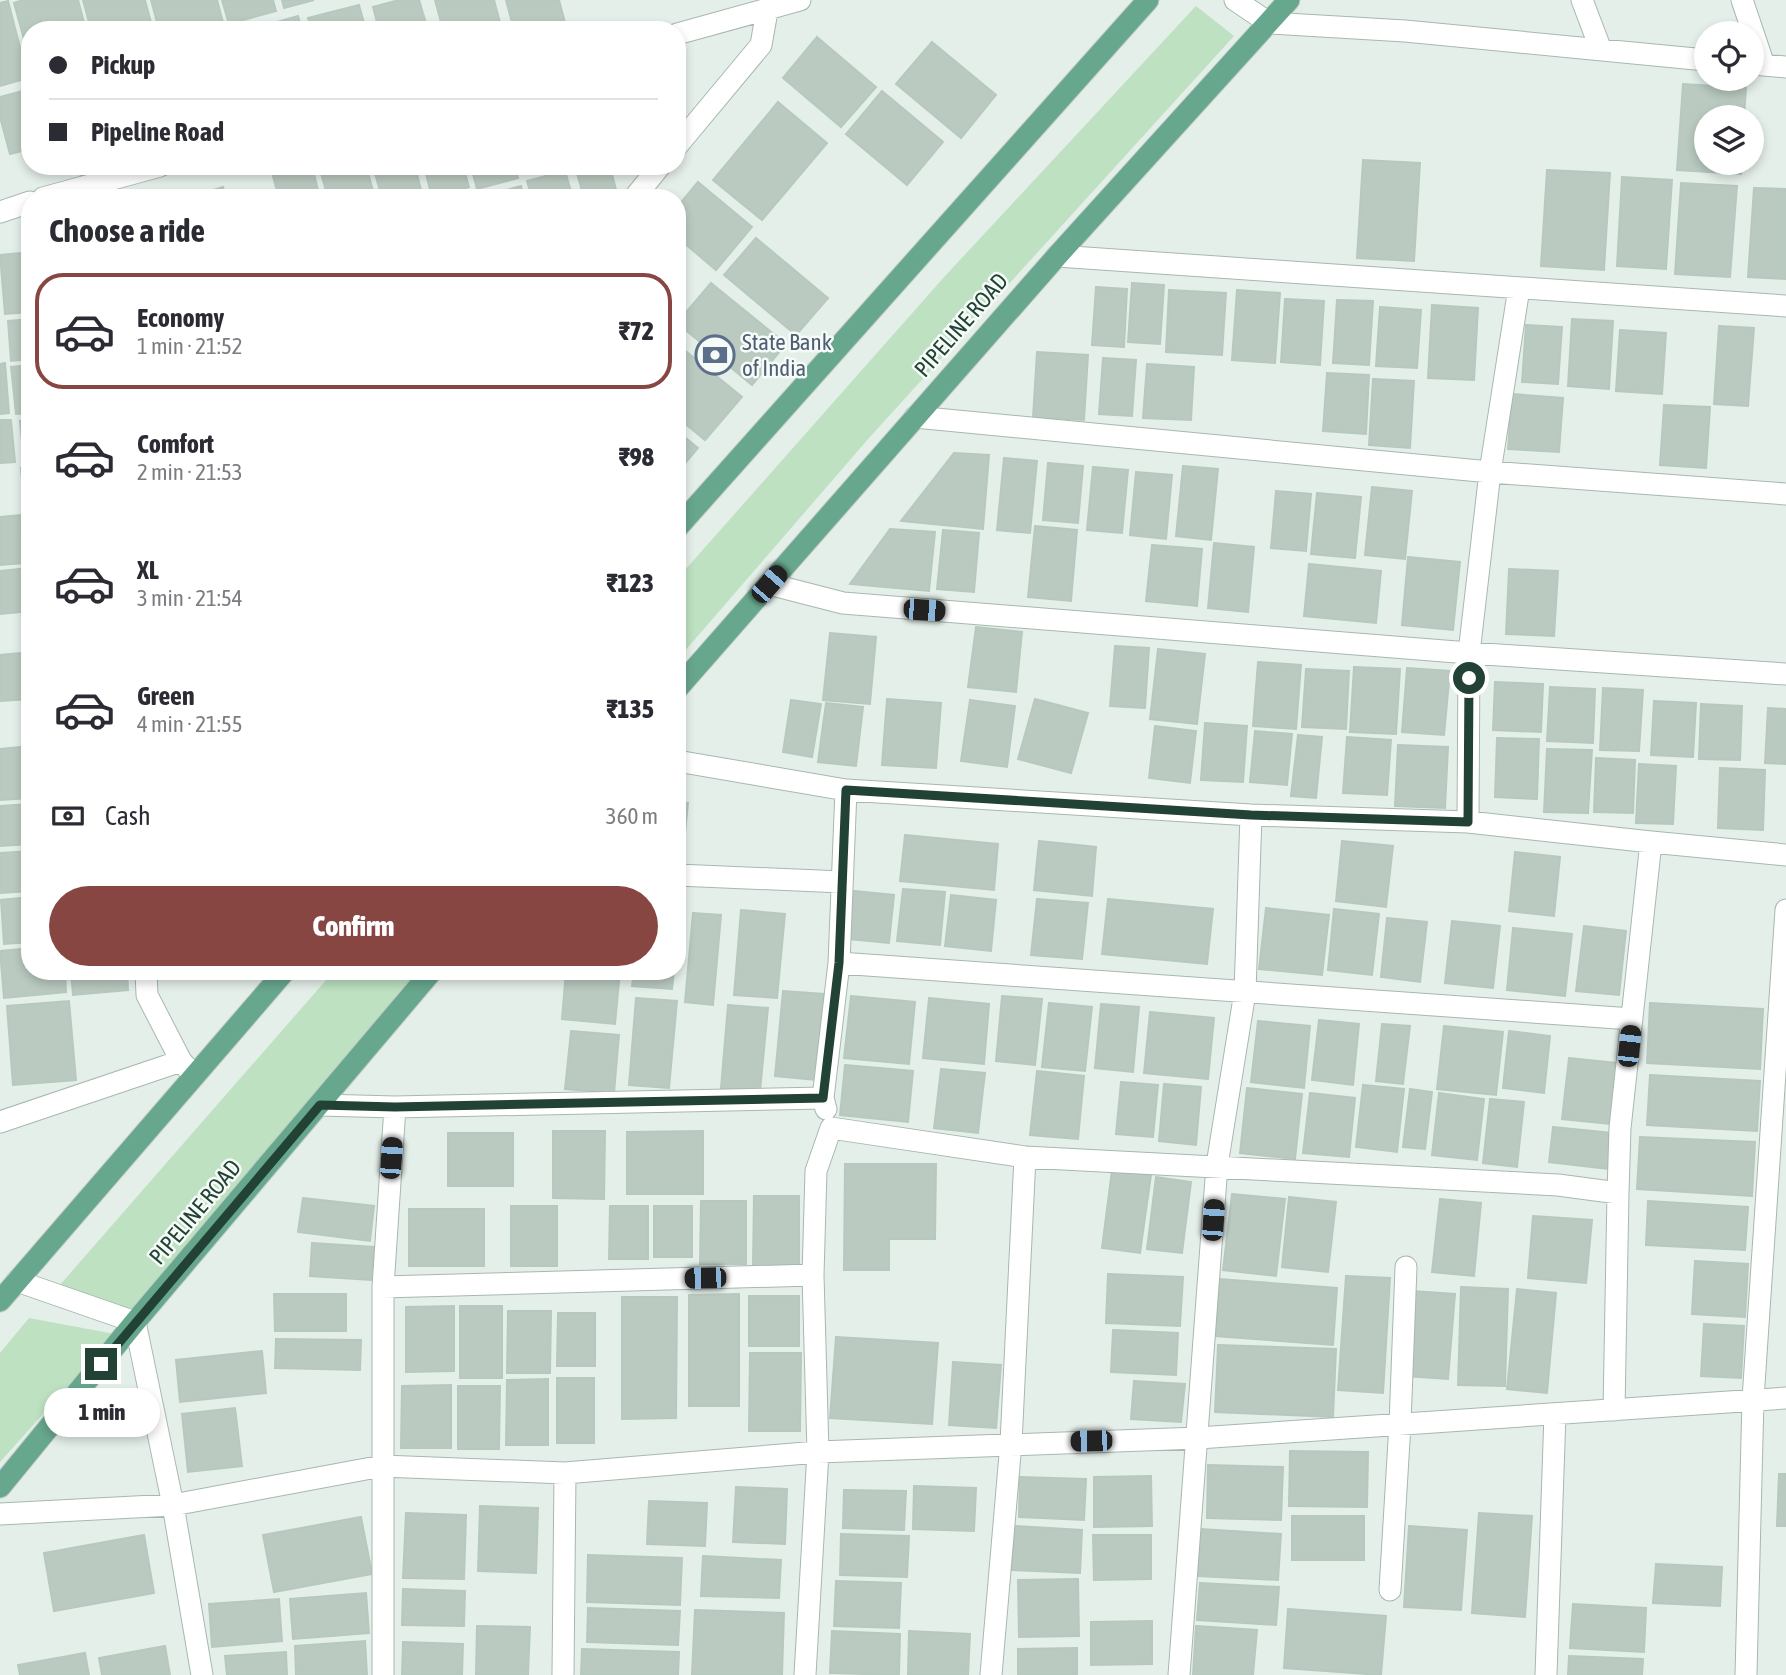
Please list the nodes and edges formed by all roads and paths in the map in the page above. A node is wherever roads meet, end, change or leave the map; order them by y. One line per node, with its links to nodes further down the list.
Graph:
1 (800, 0): 7 (street)
2 (1148, 0): 28 (main road)
3 (1235, 0): 9 (street)
4 (1289, 0): 9 (main road, PIPELINE ROAD)
5 (1582, 0): 11 (street)
6 (1742, 0): 8 (street)
7 (766, 11): 10 (street); 15 (street)
8 (1747, 21)
9 (1269, 23): 11 (street); 22 (main road, PIPELINE ROAD)
10 (686, 32)
11 (1601, 50): 12 (street)
12 (1694, 59)
13 (1764, 65): 14 (street)
14 (1786, 67)
15 (686, 135)
16 (129, 175): 18 (street)
17 (653, 175): 19 (street)
18 (81, 189)
19 (641, 189)
20 (21, 205): 21 (street)
21 (0, 212)
22 (1057, 256): 23 (street); 25 (main road, PIPELINE ROAD)
23 (1520, 288): 24 (street); 26 (street)
24 (1786, 306)
25 (915, 417): 26 (street); 29 (main road, PIPELINE ROAD)
26 (1490, 472): 27 (street); 30 (street)
27 (1786, 494)
28 (686, 518)
29 (769, 584): 30 (street); 32 (main road, PIPELINE ROAD)
30 (1469, 653): 31 (street); 36 (street)
31 (1786, 674)
32 (686, 679)
33 (686, 763): 34 (street)
34 (846, 790): 35 (street); 40 (street)
35 (1251, 815): 36 (street); 46 (street)
36 (1468, 822): 37 (street)
37 (1651, 842): 38 (street); 47 (street)
38 (1786, 855)
39 (686, 875): 40 (street)
40 (842, 882): 42 (street)
41 (1786, 910): 64 (street)
42 (839, 963): 46 (street); 49 (street)
43 (146, 980): 48 (street)
44 (276, 980): 48 (main road)
45 (424, 980): 50 (main road, PIPELINE ROAD)
46 (1245, 992): 47 (street); 55 (street)
47 (1632, 1019): 56 (street)
48 (187, 1068): 52 (street); 59 (main road)
49 (823, 1098): 51 (street); 53 (street)
50 (320, 1105): 51 (street); 62 (main road, PIPELINE ROAD)
51 (395, 1107): 60 (street)
52 (0, 1122)
53 (831, 1128): 54 (street); 58 (street)
54 (1025, 1157): 55 (street); 69 (street)
55 (1217, 1166): 56 (street); 68 (street)
56 (1618, 1193): 65 (street)
57 (1406, 1267): 67 (street)
58 (813, 1275): 60 (street); 70 (street)
59 (17, 1281): 61 (main road); 62 (street)
60 (383, 1287): 71 (street)
61 (0, 1301)
62 (135, 1322): 73 (main road, PIPELINE ROAD); 74 (street)
63 (1786, 1398): 64 (street)
64 (1753, 1399): 65 (street); 84 (street)
65 (1614, 1410): 66 (street)
66 (1555, 1414): 67 (street); 83 (street)
67 (1400, 1424): 68 (street); 76 (street)
68 (1198, 1437): 69 (street); 82 (street)
69 (1011, 1443): 70 (street); 81 (street)
70 (818, 1452): 72 (street); 80 (street)
71 (382, 1466): 72 (street); 74 (street); 78 (street)
72 (565, 1473): 79 (street)
73 (0, 1487)
74 (173, 1505): 75 (street); 77 (street)
75 (0, 1514)
76 (1390, 1590)
77 (202, 1675)
78 (383, 1675)
79 (563, 1675)
80 (805, 1675)
81 (991, 1675)
82 (1179, 1675)
83 (1546, 1675)
84 (1746, 1675)

